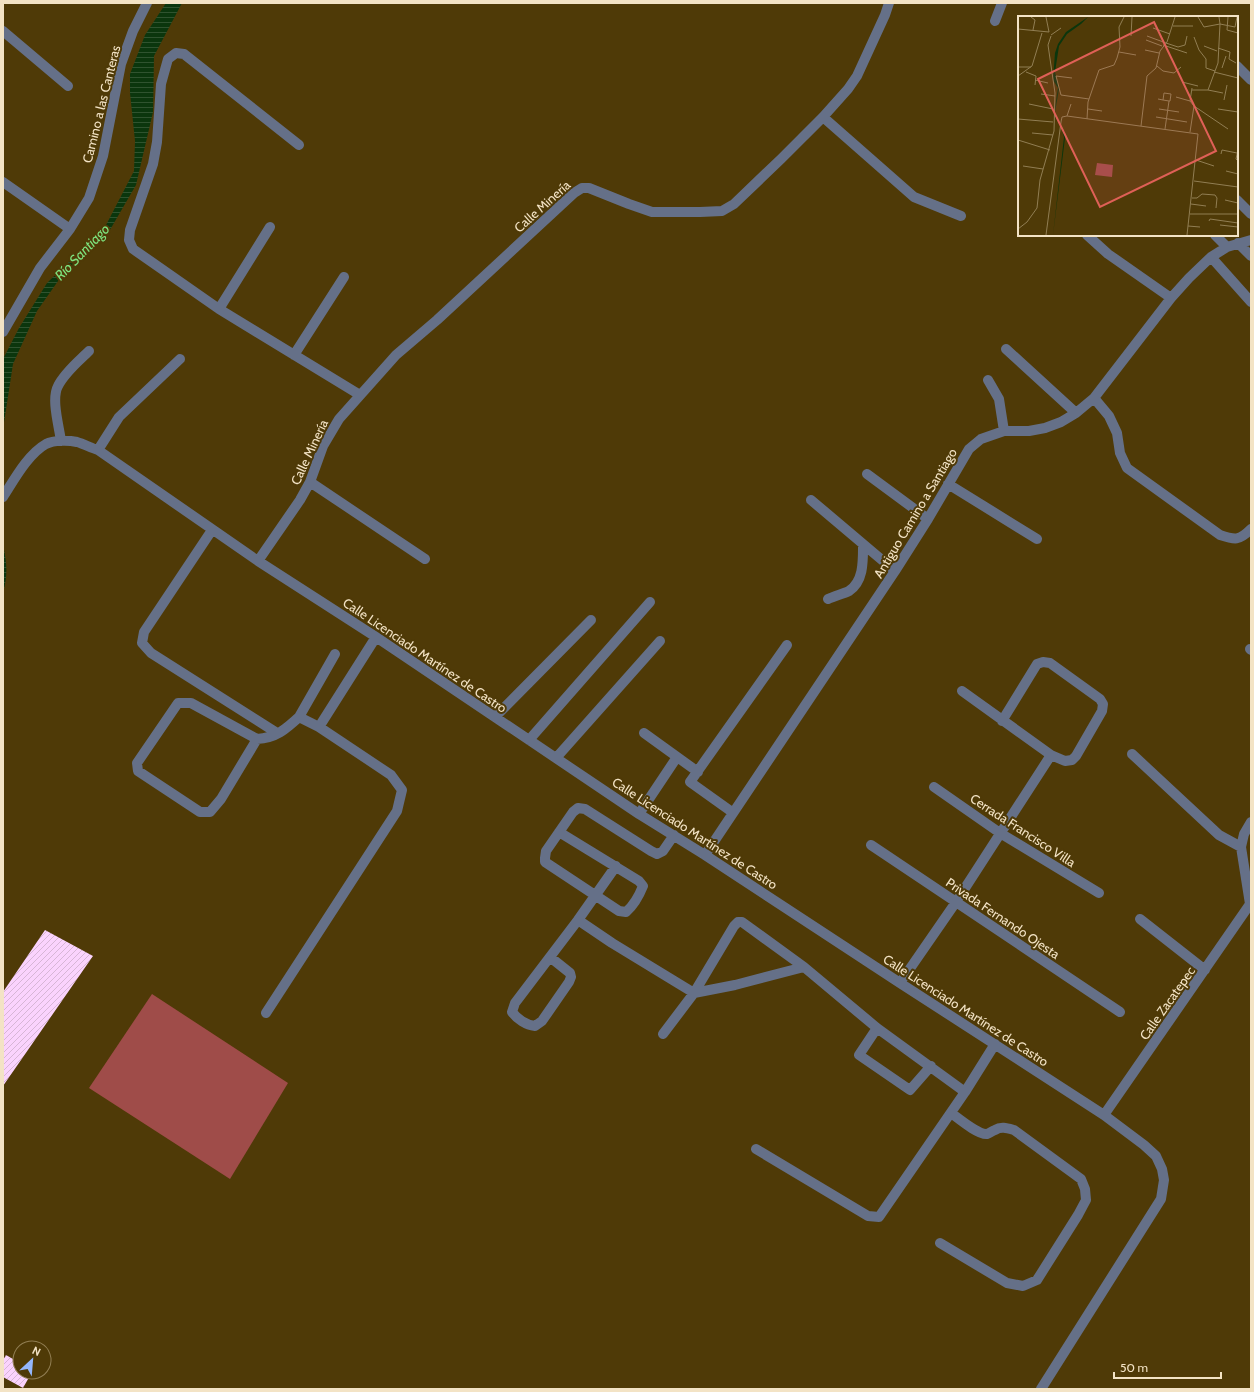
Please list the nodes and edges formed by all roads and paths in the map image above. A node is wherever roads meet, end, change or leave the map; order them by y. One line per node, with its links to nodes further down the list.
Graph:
1 (147, 3): 16 (street, Camino a las Canteras)
2 (889, 3): 9 (street, Calle Minería)
3 (1002, 3): 4 (street)
4 (995, 21)
5 (3, 31): 8 (street)
6 (1238, 67): 7 (street)
7 (1251, 80)
8 (68, 86)
9 (823, 117): 14 (street); 34 (street, Calle Minería)
10 (299, 145): 27 (street)
11 (3, 182): 16 (street)
12 (1238, 201): 13 (street)
13 (1251, 214)
14 (961, 216)
15 (270, 227): 27 (street)
16 (70, 229): 28 (street, Camino a las Canteras)
17 (1088, 236): 25 (street)
18 (1216, 236): 21 (street)
19 (1251, 240): 20 (street, Antiguo Camino a Santiago)
20 (1238, 243): 21 (street, Antiguo Camino a Santiago); 22 (street)
21 (1227, 247): 23 (street, Antiguo Camino a Santiago)
22 (1251, 256)
23 (1211, 257): 25 (street, Antiguo Camino a Santiago); 26 (street)
24 (344, 277): 31 (street)
25 (1171, 298): 35 (street, Antiguo Camino a Santiago)
26 (1251, 302)
27 (219, 309): 31 (street)
28 (3, 332)
29 (1006, 349): 36 (street)
30 (89, 351): 38 (street)
31 (294, 355): 34 (street)
32 (180, 360): 39 (street)
33 (988, 380): 37 (street)
34 (360, 395): 41 (street, Calle Minería)
35 (1094, 398): 36 (street, Antiguo Camino a Santiago); 46 (street)
36 (1076, 413): 37 (street, Antiguo Camino a Santiago)
37 (1004, 431): 42 (street, Antiguo Camino a Santiago)
38 (61, 441): 39 (street, Calle Licenciado Martínez de Castro); 43 (street, Calle Licenciado Martínez de Castro)
39 (98, 450): 47 (street, Calle Licenciado Martínez de Castro)
40 (867, 474): 45 (street)
41 (310, 482): 50 (street); 51 (street, Calle Minería)
42 (948, 484): 45 (street, Antiguo Camino a Santiago); 48 (street)
43 (3, 498)
44 (811, 500): 49 (street)
45 (928, 519): 52 (street, Antiguo Camino a Santiago)
46 (1251, 529)
47 (212, 530): 51 (street, Calle Licenciado Martínez de Castro); 65 (street)
48 (1037, 540)
49 (863, 544): 52 (street); 53 (street)
50 (425, 559)
51 (258, 561): 56 (street, Calle Licenciado Martínez de Castro)
52 (895, 571): 75 (street, Antiguo Camino a Santiago)
53 (828, 599)
54 (650, 602): 68 (street)
55 (591, 620): 62 (street)
56 (376, 637): 62 (street, Calle Licenciado Martínez de Castro); 64 (street)
57 (660, 641): 72 (street)
58 (787, 645): 73 (street)
59 (335, 654): 61 (street)
60 (962, 691): 63 (street)
61 (299, 717): 64 (street); 65 (street)
62 (495, 717): 68 (street, Calle Licenciado Martínez de Castro)
63 (1002, 721): 70 (street); 70 (street)
64 (318, 727): 97 (street)
65 (277, 733): 67 (street)
66 (644, 733): 71 (street)
67 (257, 738): 67 (street)
68 (530, 740): 72 (street, Calle Licenciado Martínez de Castro)
69 (1132, 754): 82 (street)
70 (1051, 755): 79 (street)
71 (677, 757): 73 (street); 76 (street)
72 (556, 758): 76 (street, Calle Licenciado Martínez de Castro)
73 (698, 772): 75 (street)
74 (934, 787): 79 (street, Cerrada Francisco Villa)
75 (732, 812): 83 (street, Antiguo Camino a Santiago)
76 (639, 814): 80 (street, Calle Licenciado Martínez de Castro)
77 (1251, 822): 82 (street)
78 (559, 832): 80 (street); 84 (street); 86 (street)
79 (1000, 834): 85 (street, Cerrada Francisco Villa); 87 (street)
80 (674, 835): 83 (street, Calle Licenciado Martínez de Castro)
81 (871, 845): 87 (street, Privada Fernando Ojesta)
82 (1241, 846): 88 (street)
83 (705, 854): 94 (street, Calle Licenciado Martínez de Castro)
84 (616, 866): 86 (street); 86 (street)
85 (1099, 893)
86 (596, 896): 90 (street)
87 (956, 902): 94 (street); 96 (street, Privada Fernando Ojesta)
88 (1250, 904): 93 (street, Calle Zacatepec)
89 (1140, 919): 93 (street)
90 (578, 920): 91 (street); 95 (street)
91 (550, 957): 91 (street)
92 (804, 967): 95 (street); 95 (street); 98 (street)
93 (1205, 970): 104 (street, Calle Zacatepec)
94 (900, 983): 100 (street, Calle Licenciado Martínez de Castro)
95 (694, 993): 99 (street)
96 (1120, 1012)
97 (266, 1013)
98 (877, 1028): 101 (street); 101 (street)
99 (663, 1034)
100 (996, 1044): 102 (street); 104 (street, Calle Licenciado Martínez de Castro)
101 (930, 1066): 102 (street)
102 (965, 1092): 103 (street)
103 (951, 1112): 105 (street); 106 (street)
104 (1104, 1115): 107 (street, Calle Licenciado Martínez de Castro)
105 (756, 1149)
106 (940, 1243)
107 (1043, 1388)

